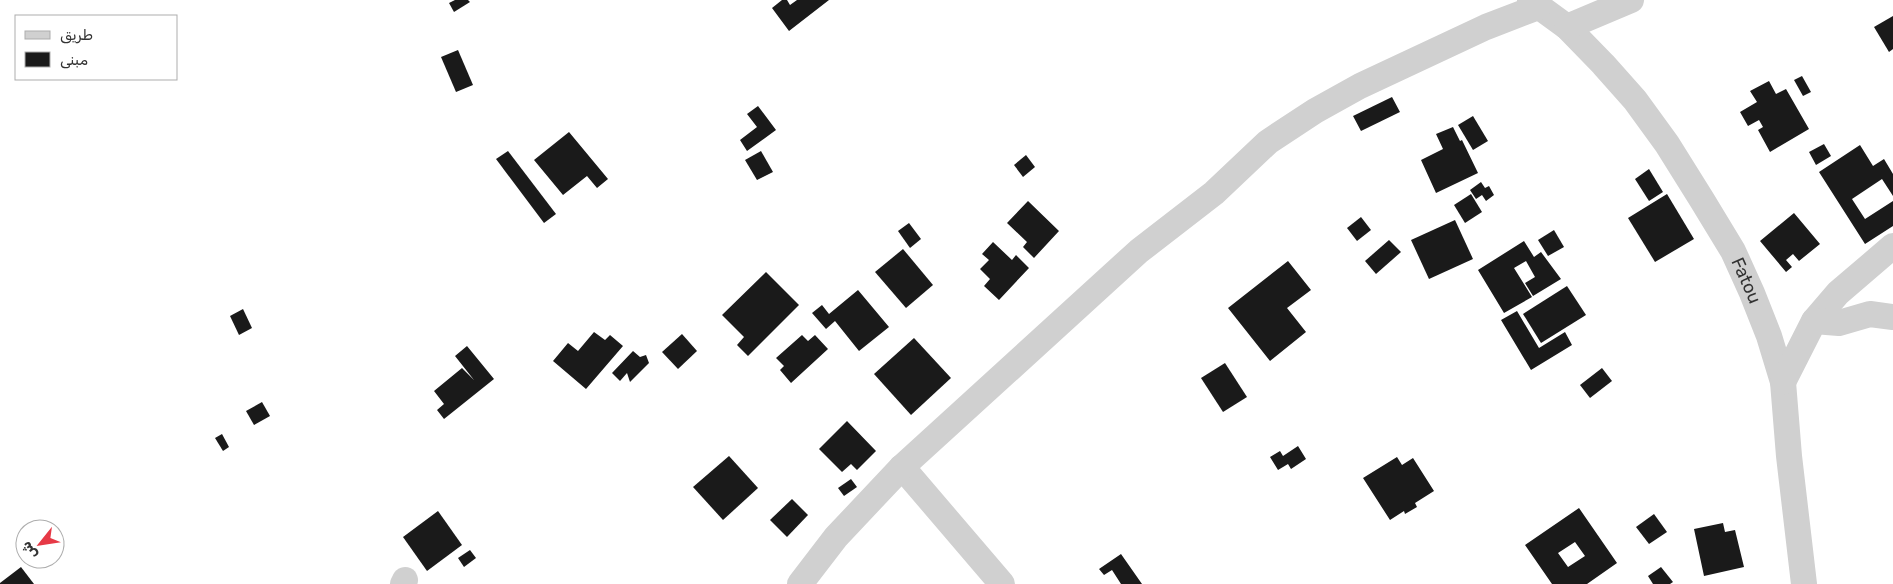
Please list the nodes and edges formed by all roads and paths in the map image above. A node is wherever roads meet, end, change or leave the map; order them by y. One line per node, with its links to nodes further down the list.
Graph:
1 (1631, 0): 3 (street)
2 (1534, 4): 3 (street, Fatou); 8 (street)
3 (1567, 27): 7 (street, Fatou)
4 (1893, 246): 6 (street)
5 (1893, 317): 6 (street)
6 (1814, 321): 7 (street)
7 (1783, 382): 11 (street, Fatou)
8 (902, 467): 9 (street); 10 (street)
9 (800, 584)
10 (1002, 584)
11 (1804, 584)

